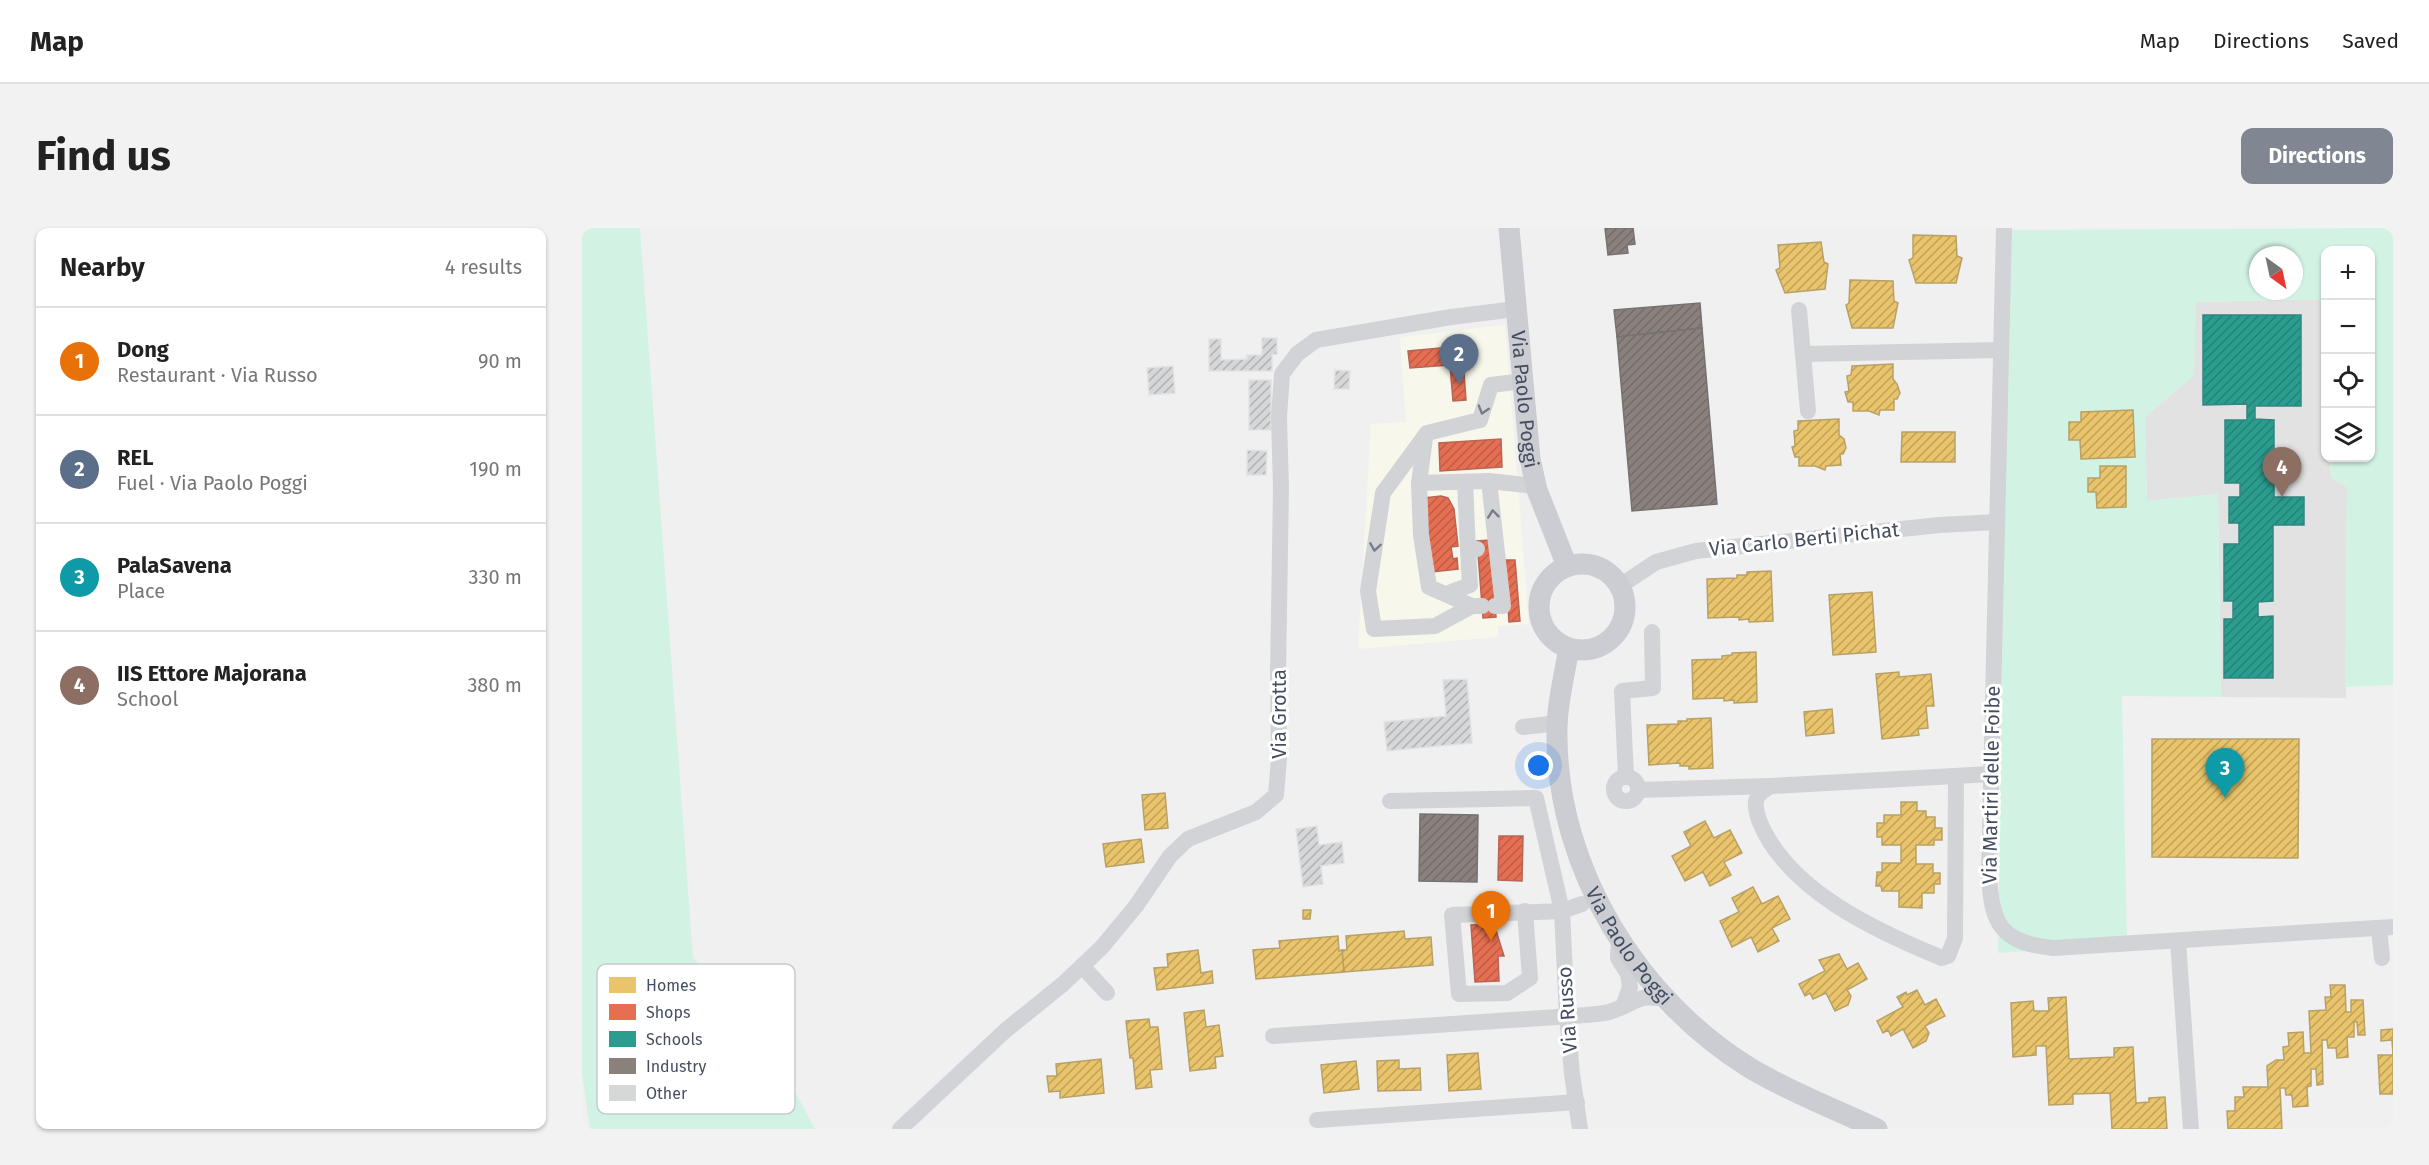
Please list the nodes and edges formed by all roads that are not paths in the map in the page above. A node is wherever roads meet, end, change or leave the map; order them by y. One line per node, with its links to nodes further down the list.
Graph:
1 (1509, 228): 3 (main road, Via Paolo Poggi)
2 (2004, 228): 5 (street, Via Martiri delle Foibe)
3 (1516, 309): 7 (main road, Via Paolo Poggi); 35 (street, Via Grotta)
4 (1799, 310): 6 (street)
5 (2001, 350): 6 (street); 14 (street, Via Martiri delle Foibe)
6 (1804, 354): 8 (street)
7 (1523, 381): 9 (street, one-way to 9); 13 (main road, Via Paolo Poggi)
8 (1808, 411)
9 (1426, 434): 12 (street); 19 (street, one-way to 19)
10 (1489, 481): 11 (street); 13 (street); 15 (street, one-way to 10)
11 (1465, 482): 12 (street); 15 (street)
12 (1419, 483): 18 (street)
13 (1536, 486): 16 (main road, Via Paolo Poggi)
14 (1996, 522): 17 (street, Via Carlo Berti Pichat); 24 (street, Via Martiri delle Foibe)
15 (1483, 548): 18 (street); 19 (street)
16 (1567, 566): 17 (main road); 21 (main road)
17 (1620, 586): 21 (main road)
18 (1446, 594): 19 (street)
19 (1483, 606)
20 (1652, 632): 26 (street)
21 (1569, 648): 22 (main road, Via Paolo Poggi)
22 (1558, 723): 23 (street); 32 (main road, Via Paolo Poggi)
23 (1523, 727)
24 (1991, 774): 25 (street); 33 (street, Via Martiri delle Foibe)
25 (1956, 776): 26 (street); 26 (street)
26 (1771, 786)
27 (1390, 801): 30 (street, Via Russo)
28 (1582, 904): 30 (street)
29 (1524, 911): 29 (street); 30 (street)
30 (1562, 911): 39 (street, Via Russo)
31 (2386, 927): 33 (street, Via Martiri delle Foibe); 34 (street)
32 (1618, 938): 37 (main road, Via Paolo Poggi); 38 (street)
33 (2178, 941): 46 (street)
34 (2382, 958)
35 (1082, 966): 36 (street); 43 (street, Via Grotta)
36 (1107, 993)
37 (1668, 1000): 38 (street); 45 (main road, Via Paolo Poggi)
38 (1624, 1004): 39 (street)
39 (1566, 1016): 40 (street); 41 (street, Via Russo)
40 (1273, 1036)
41 (1577, 1102): 42 (street); 44 (street, Via Russo)
42 (1317, 1120)
43 (900, 1129)
44 (1581, 1129)
45 (1877, 1129)
46 (2191, 1129)

